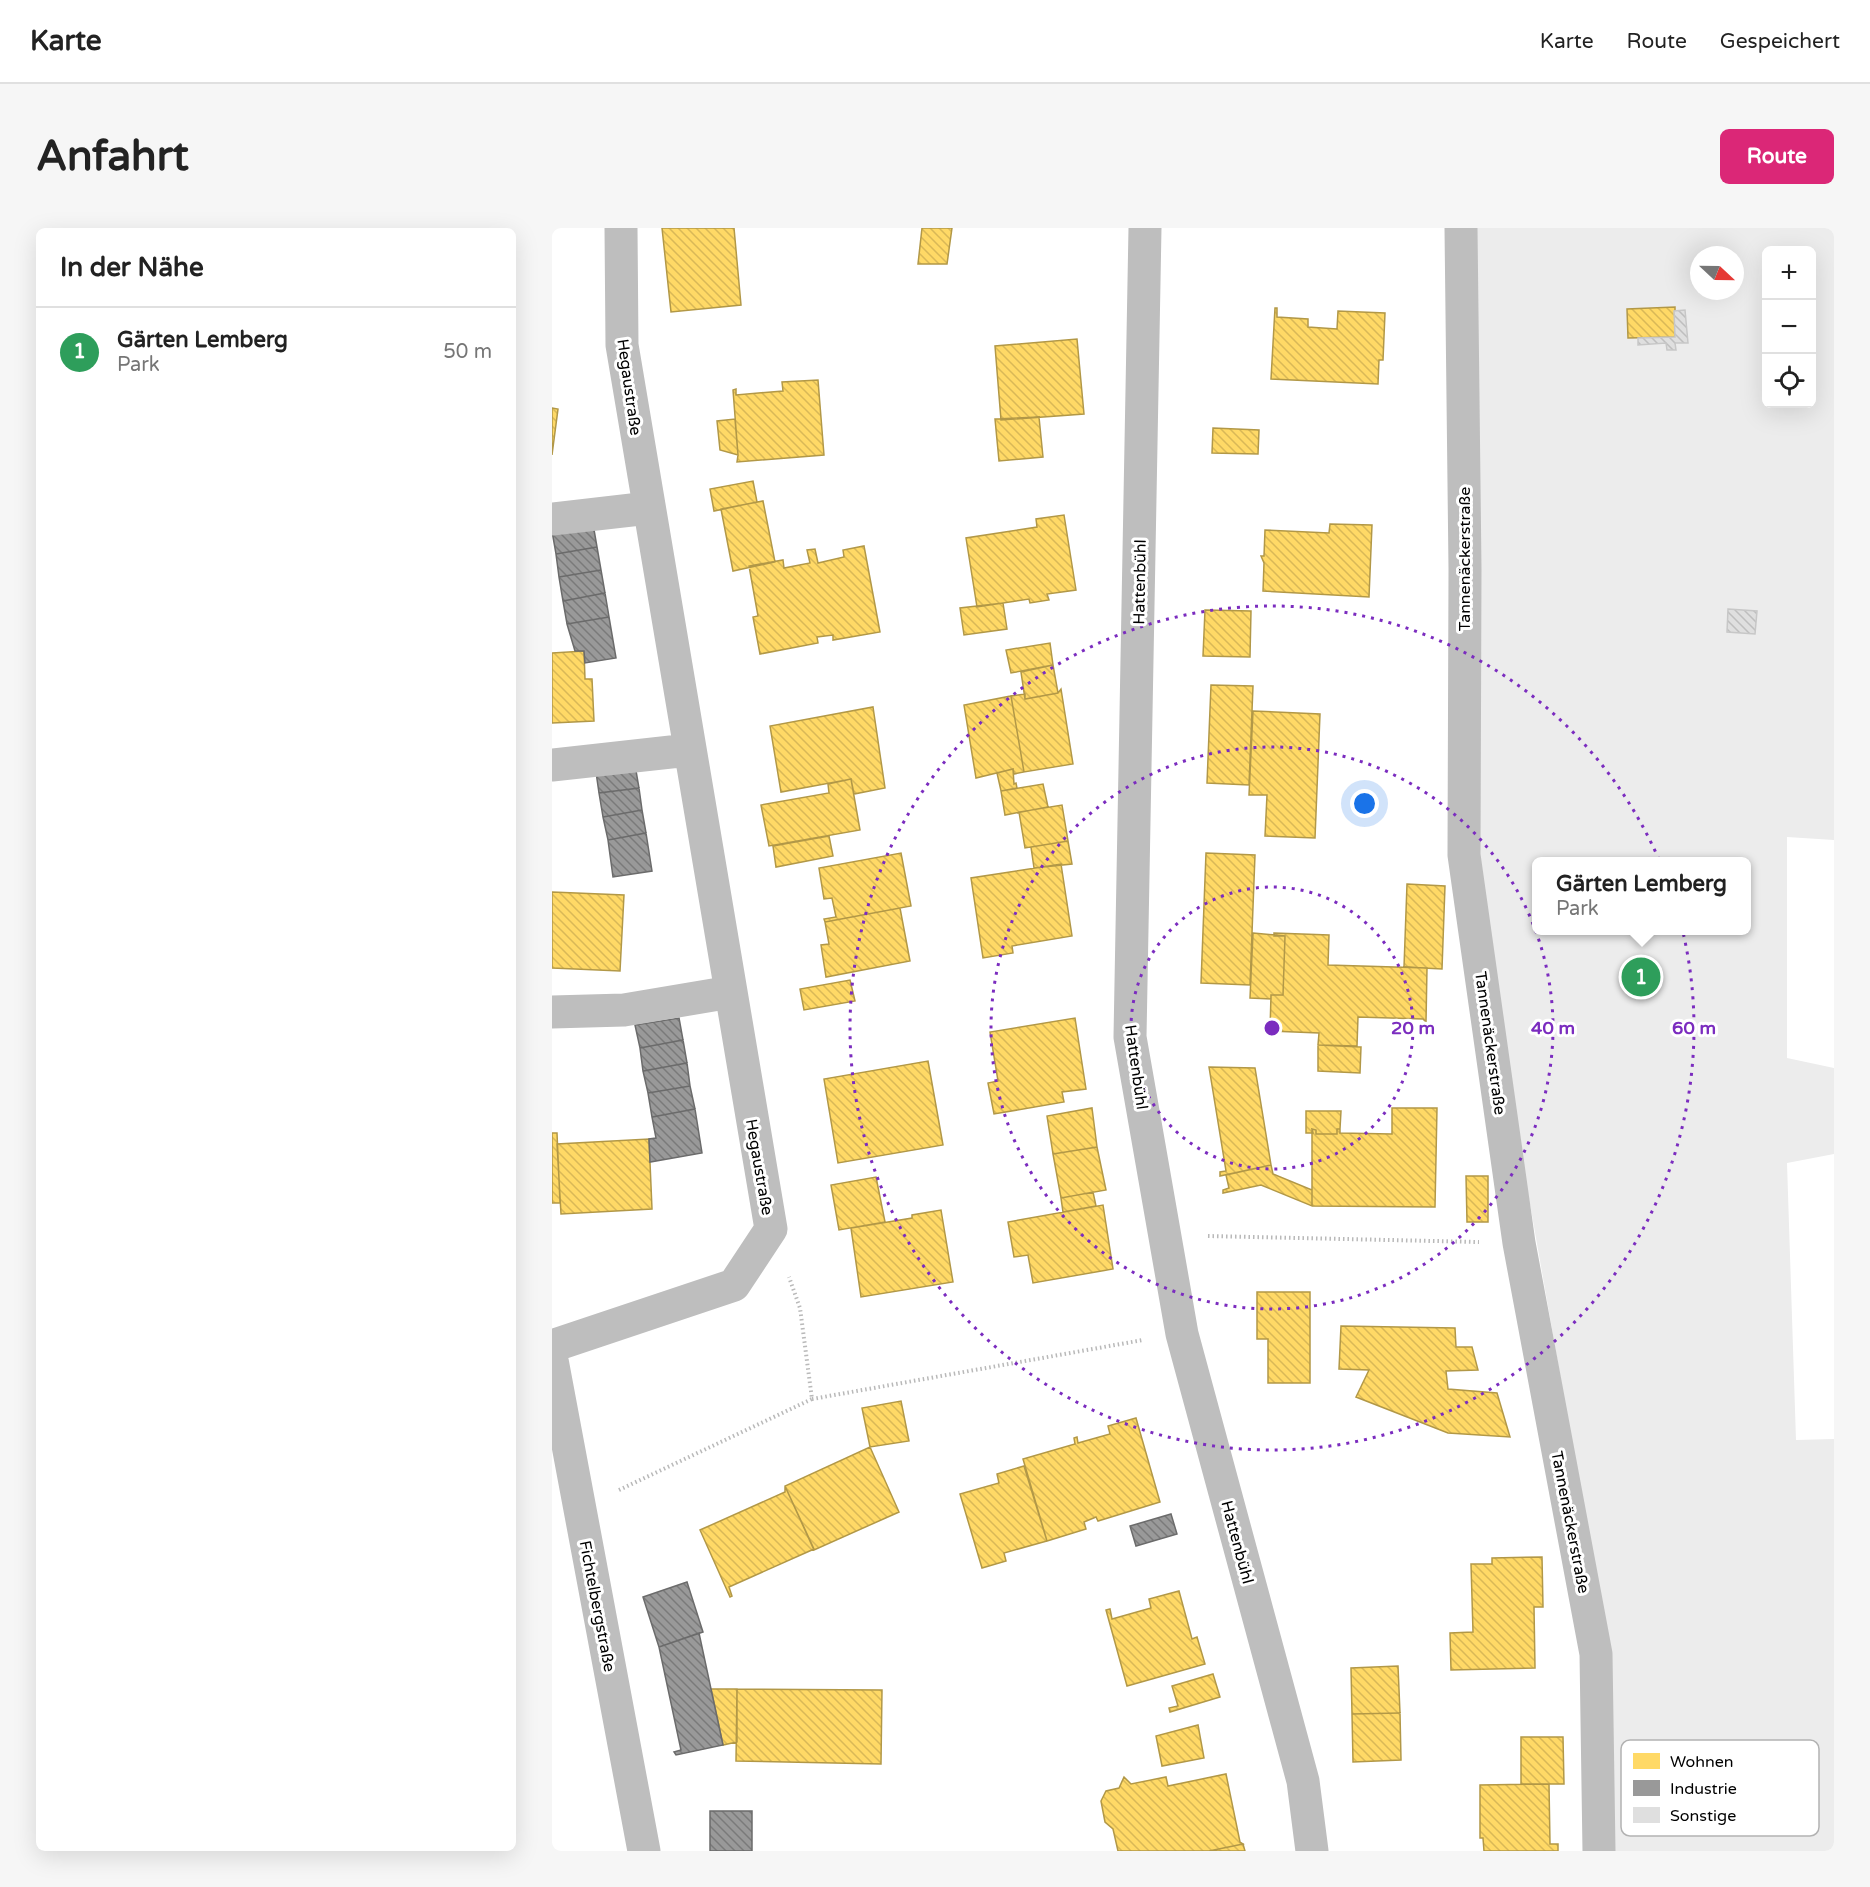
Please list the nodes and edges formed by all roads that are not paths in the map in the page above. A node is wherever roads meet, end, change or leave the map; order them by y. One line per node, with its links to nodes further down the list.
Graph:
1 (621, 228): 4 (street, Hegaustraße)
2 (1145, 228): 13 (street, Hattenbühl)
3 (1461, 228): 14 (street, Tannenäckerstraße)
4 (650, 508): 5 (street); 6 (street, Hegaustraße)
5 (552, 519)
6 (689, 750): 7 (street); 8 (street, Hegaustraße)
7 (552, 765)
8 (731, 992): 9 (street); 10 (street, Hegaustraße)
9 (552, 1012)
10 (552, 1346)
11 (552, 1360): 12 (street, Fichtelbergstraße)
12 (644, 1851)
13 (1312, 1851)
14 (1599, 1851)

